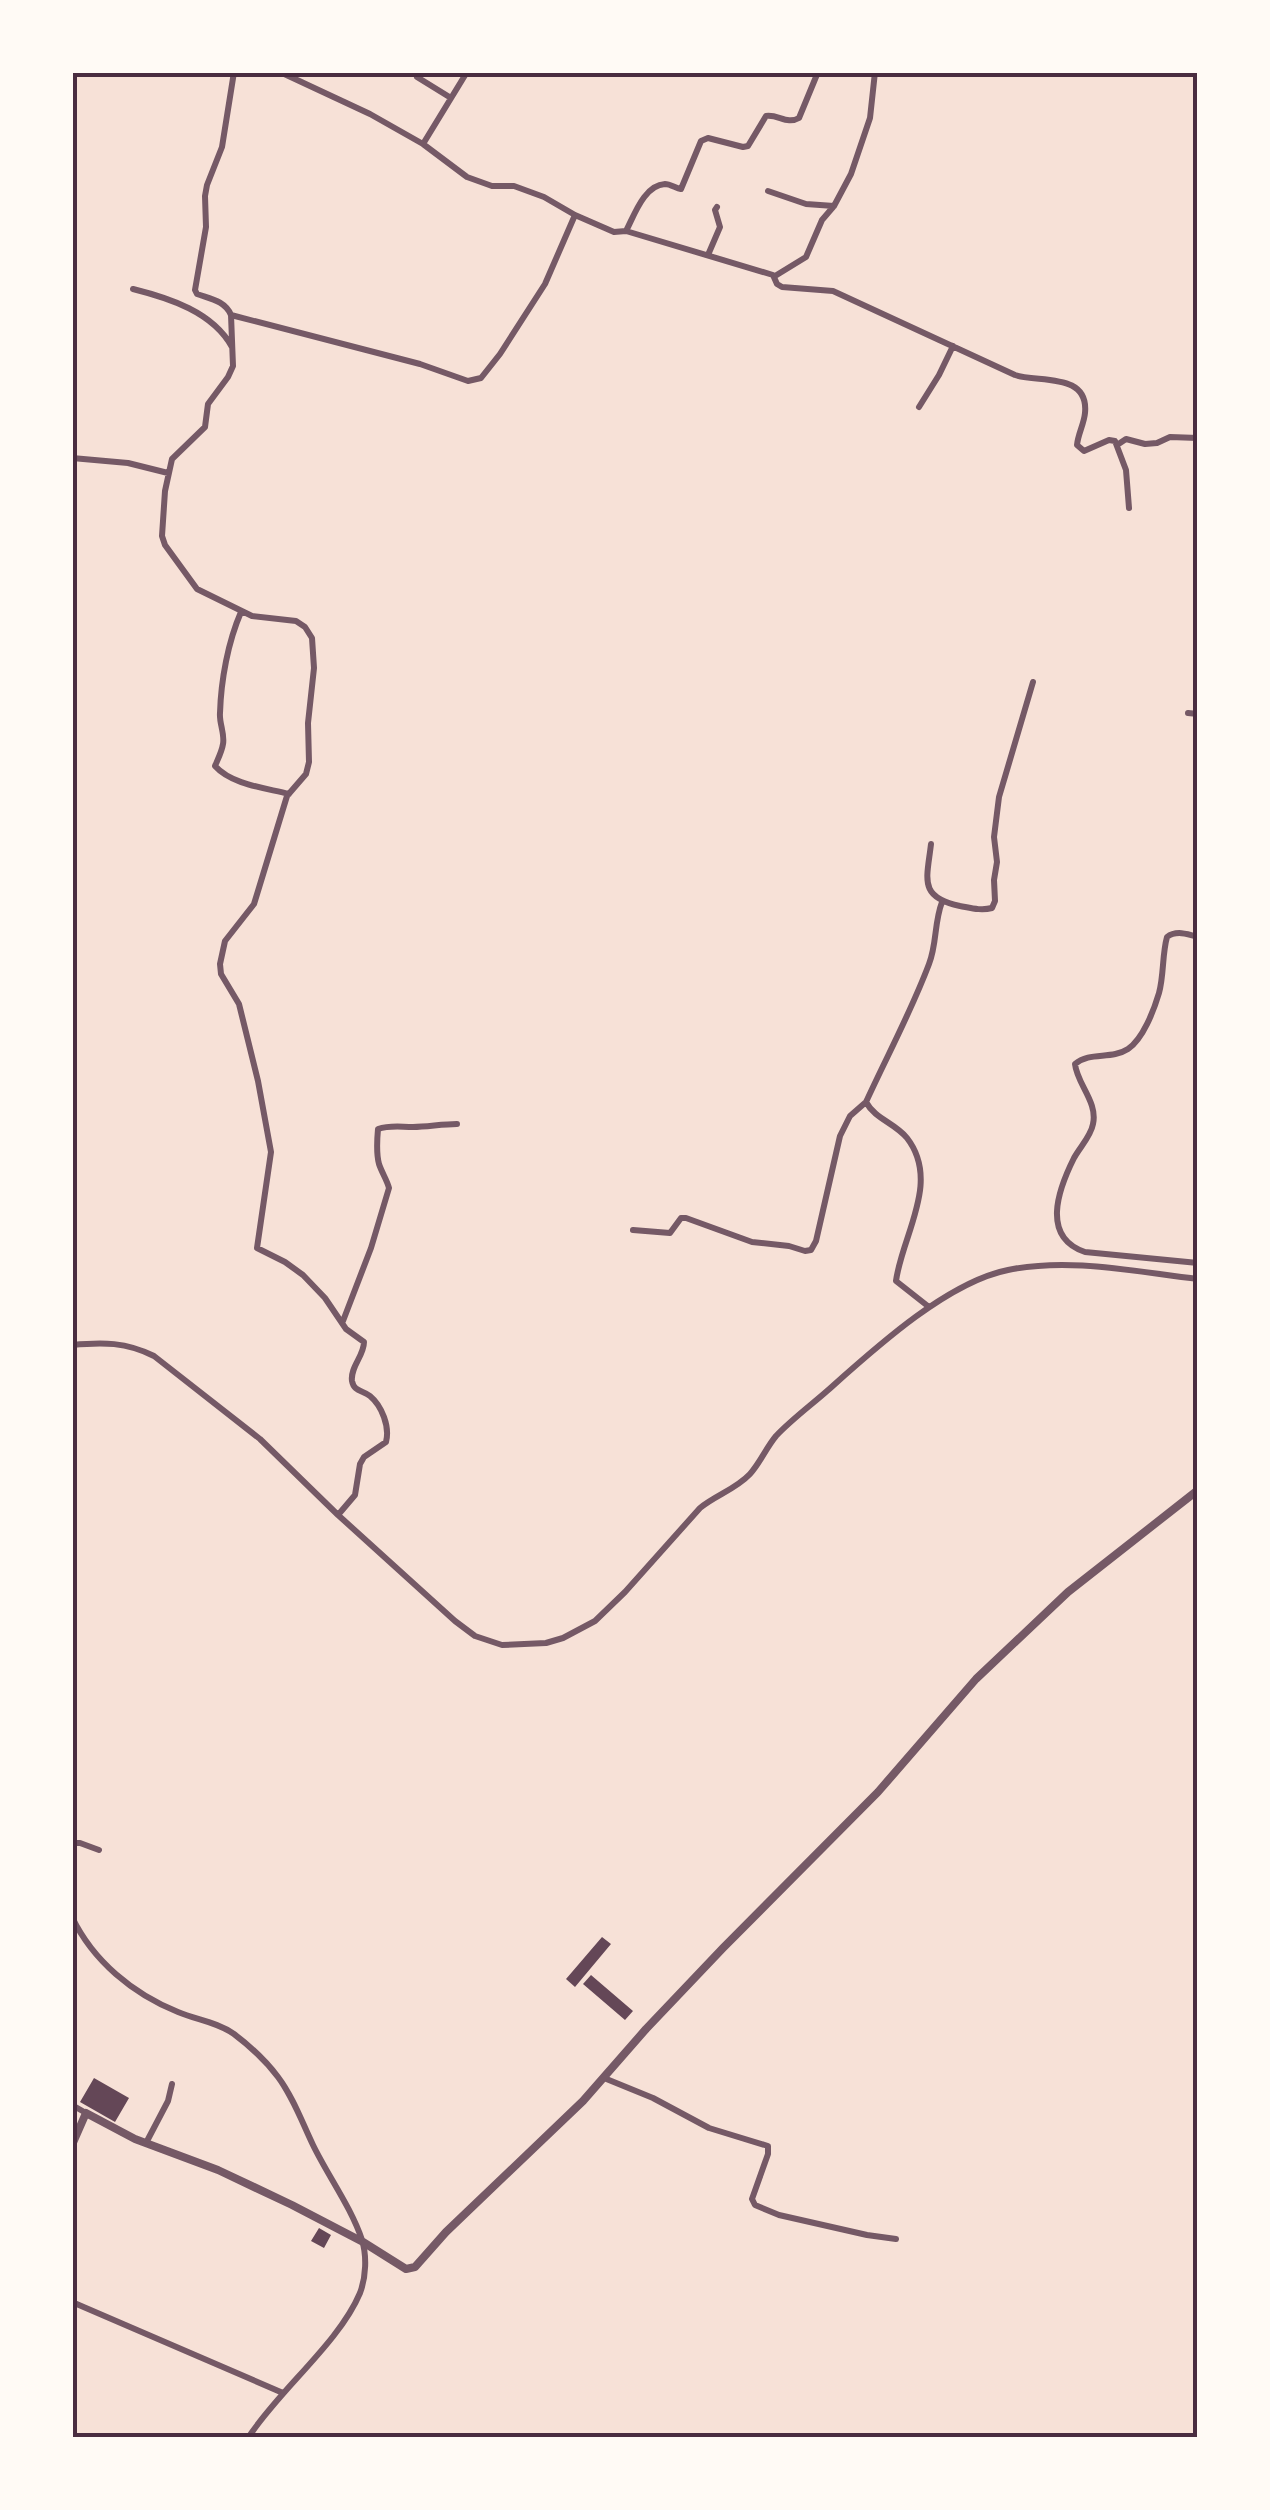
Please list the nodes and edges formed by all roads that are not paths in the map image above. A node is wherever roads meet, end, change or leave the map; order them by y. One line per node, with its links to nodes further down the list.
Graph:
1 (234, 72): 17 (street)
2 (280, 72): 8 (street)
3 (467, 72): 7 (street)
4 (818, 72): 13 (street)
5 (875, 72): 10 (street)
6 (417, 77): 7 (street)
7 (451, 98): 8 (street)
8 (422, 144): 12 (street)
9 (768, 191): 10 (street)
10 (834, 206): 15 (street)
11 (716, 207): 14 (street)
12 (575, 216): 13 (street); 17 (street)
13 (626, 231): 14 (street)
14 (708, 255): 15 (street)
15 (775, 276): 18 (street)
16 (133, 289): 19 (street)
17 (231, 315): 19 (street)
18 (953, 346): 20 (street); 22 (street)
19 (234, 350): 24 (street)
20 (918, 406)
21 (1198, 438): 22 (street)
22 (1117, 445): 25 (street)
23 (72, 458): 24 (street)
24 (168, 473): 26 (street)
25 (1128, 508)
26 (241, 612): 30 (street); 30 (street)
27 (1033, 682): 32 (street)
28 (1188, 714): 29 (street)
29 (1198, 714)
30 (289, 794): 40 (street)
31 (931, 844): 32 (street)
32 (942, 902): 34 (street)
33 (1198, 938): 37 (street)
34 (866, 1102): 36 (street); 39 (street)
35 (457, 1124): 40 (street)
36 (633, 1230)
37 (1198, 1263)
38 (1198, 1279): 39 (street)
39 (927, 1305): 43 (street)
40 (343, 1321): 43 (street)
41 (72, 1345): 43 (street)
42 (1198, 1490): 47 (street)
43 (342, 1510)
44 (72, 1843): 45 (street)
45 (99, 1850)
46 (72, 1917): 54 (street)
47 (604, 2078): 53 (street); 54 (street)
48 (172, 2084): 51 (street)
49 (72, 2105): 50 (street)
50 (86, 2112): 51 (street); 52 (street)
51 (146, 2143): 54 (street)
52 (72, 2145)
53 (896, 2239)
54 (363, 2242): 56 (street)
55 (72, 2302): 56 (street)
56 (283, 2393): 57 (street)
57 (248, 2438)

